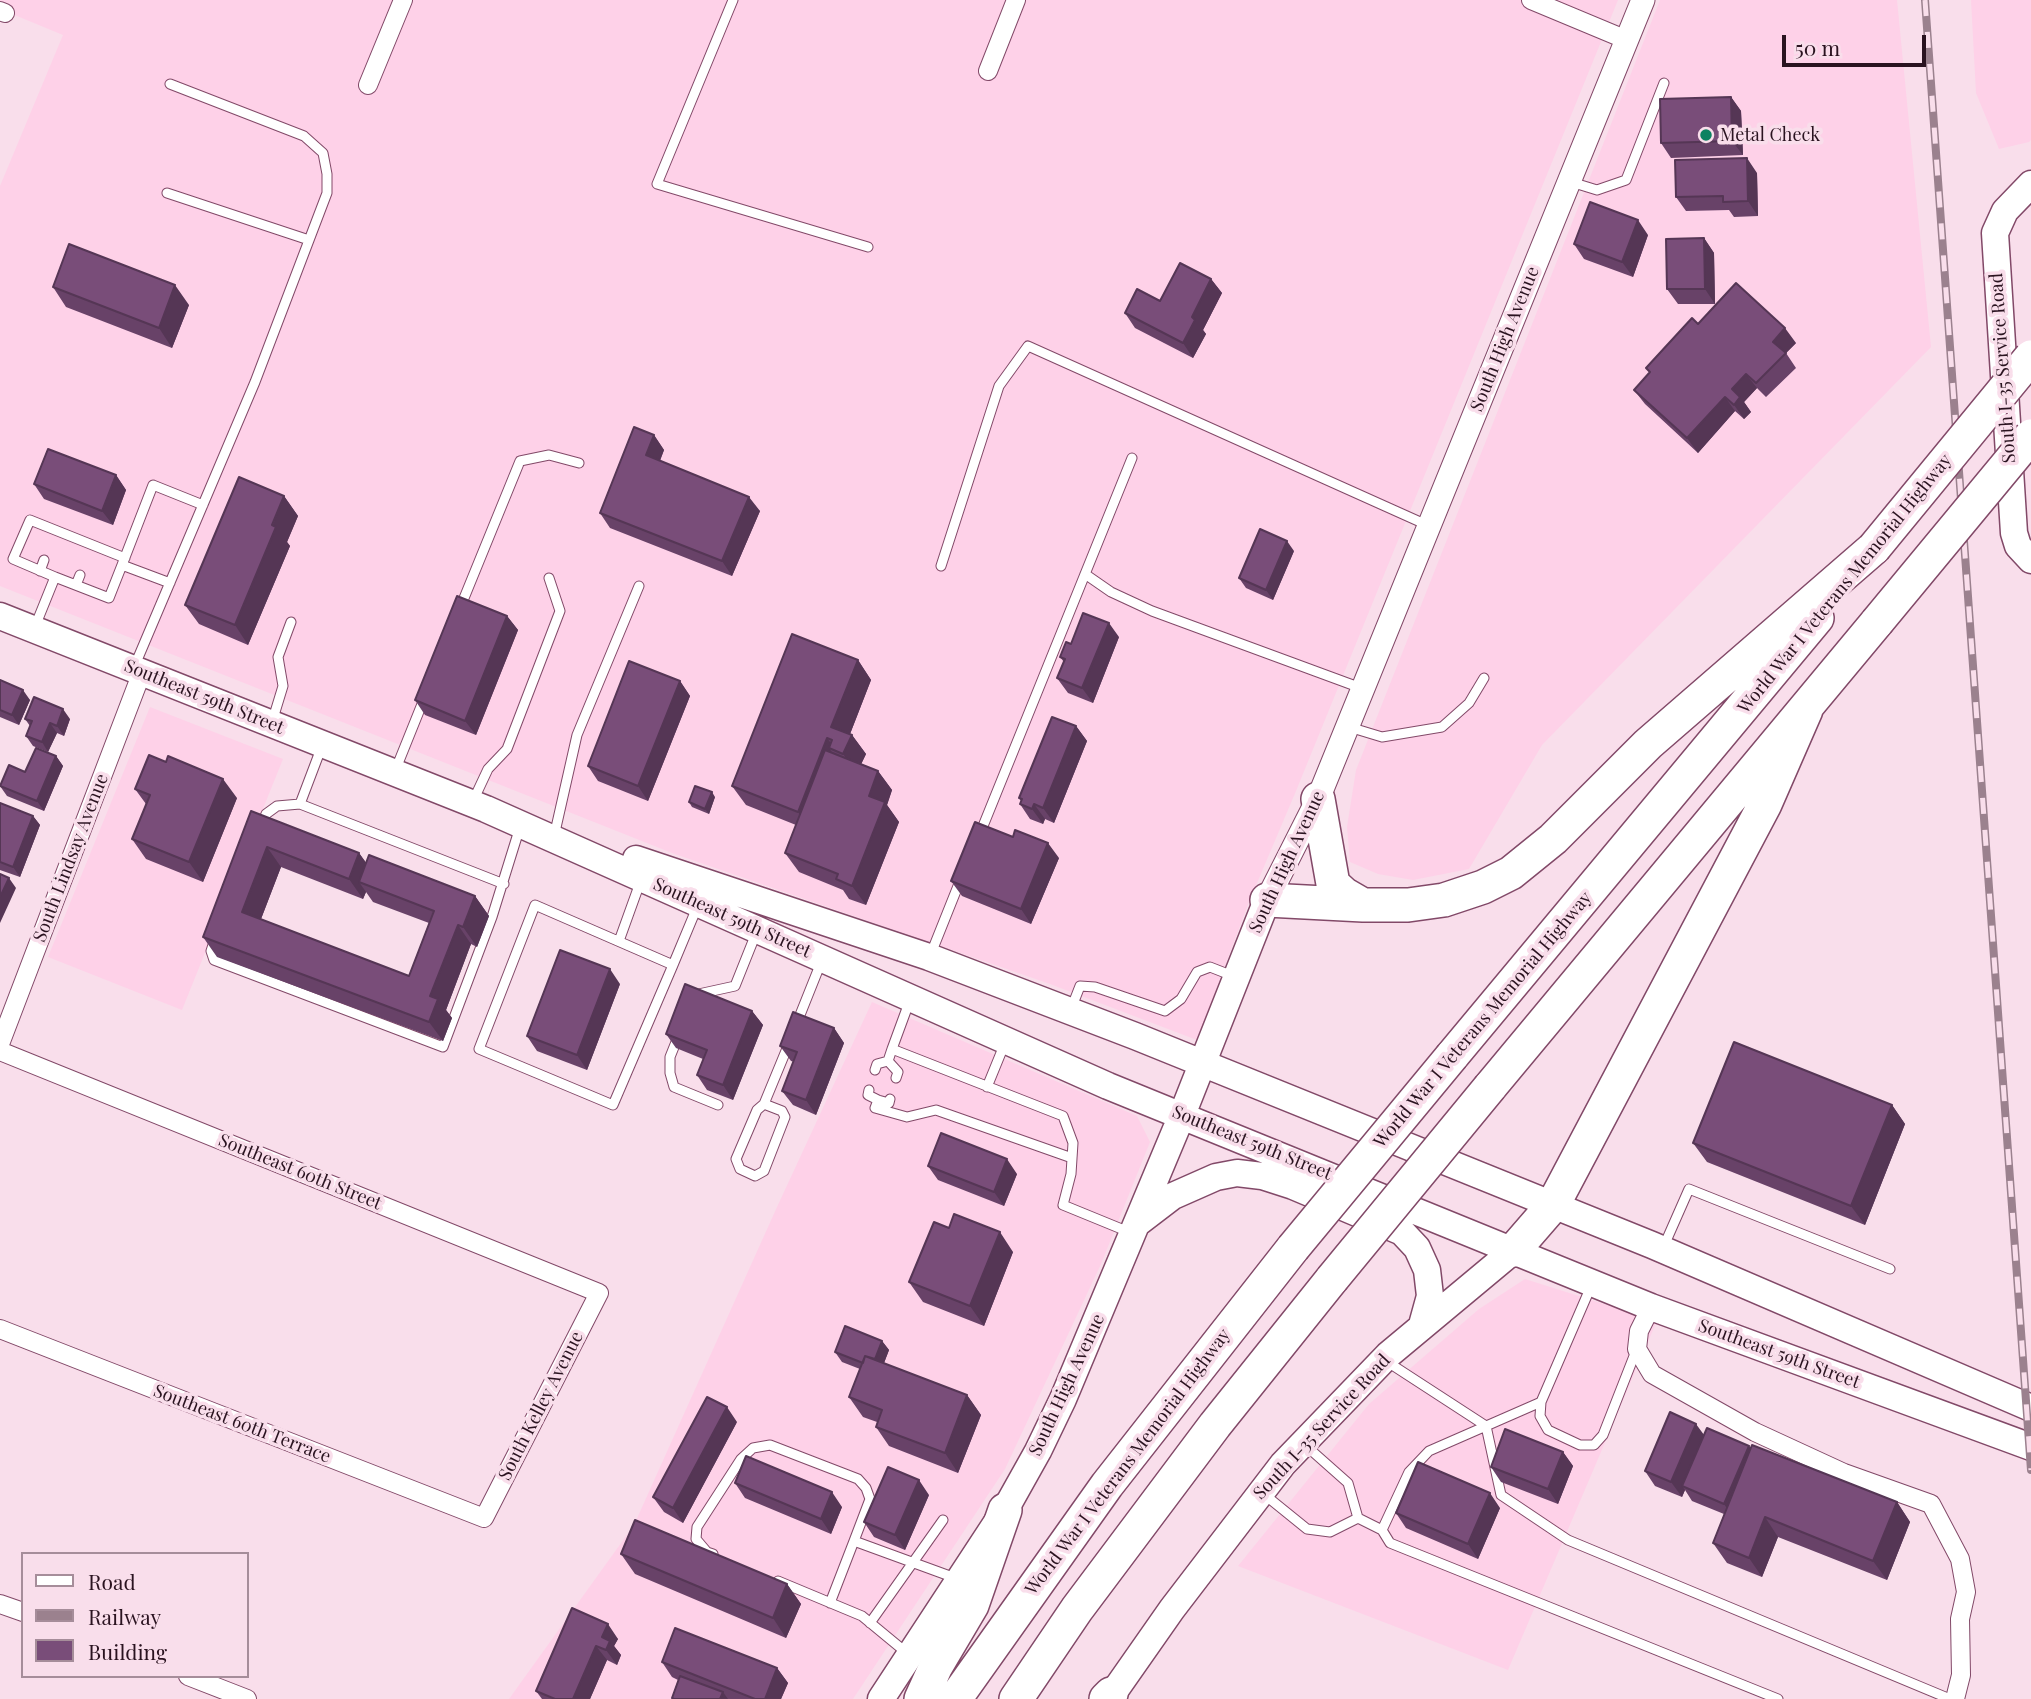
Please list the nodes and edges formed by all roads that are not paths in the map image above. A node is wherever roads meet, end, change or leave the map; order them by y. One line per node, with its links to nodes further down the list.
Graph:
1 (403, 0): 10 (street)
2 (733, 0): 15 (lane)
3 (1016, 0): 7 (street)
4 (1531, 0): 6 (street)
5 (1643, 0): 6 (street, South High Avenue)
6 (1627, 40): 11 (street, South High Avenue)
7 (988, 71)
8 (1664, 83): 11 (lane)
9 (170, 84): 14 (lane)
10 (368, 85)
11 (1569, 181): 21 (street, South High Avenue)
12 (2031, 184): 28 (main road, South I-35 Service Road)
13 (167, 193): 14 (lane)
14 (309, 240): 20 (lane)
15 (868, 247)
16 (2031, 357): 25 (highway, World War I Veterans Memorial Highway, bridge)
17 (2031, 436): 47 (highway, bridge)
18 (1132, 458): 33 (lane)
19 (579, 463): 39 (lane)
20 (203, 505): 29 (lane); 36 (lane)
21 (1429, 526): 30 (lane); 45 (street, South High Avenue)
22 (57, 531): 23 (lane); 24 (lane); 31 (lane)
23 (51, 543)
24 (92, 545): 26 (lane); 29 (lane)
25 (1874, 548): 64 (highway); 132 (highway, World War I Veterans Memorial Highway, bridge)
26 (87, 557)
27 (44, 560): 31 (lane)
28 (2031, 560)
29 (124, 561): 36 (lane); 37 (lane)
30 (940, 566)
31 (40, 570): 34 (lane)
32 (80, 575): 37 (lane)
33 (1085, 575): 45 (lane); 58 (lane)
34 (55, 577): 37 (lane); 42 (lane)
35 (549, 578): 54 (lane)
36 (170, 583): 43 (lane)
37 (76, 585)
38 (639, 586): 56 (lane)
39 (457, 615)
40 (0, 616): 42 (main road, Southeast 59th Street)
41 (291, 622): 48 (lane)
42 (34, 629): 43 (main road, Southeast 59th Street)
43 (138, 671): 48 (main road, Southeast 59th Street); 77 (street, South Lindsay Avenue)
44 (1484, 678): 49 (lane)
45 (1363, 689): 49 (street, South High Avenue)
46 (427, 691): 51 (lane)
47 (1806, 710): 94 (highway); 133 (highway, bridge)
48 (271, 723): 50 (main road, Southeast 59th Street)
49 (1348, 726): 52 (street, South High Avenue)
50 (323, 744): 51 (main road, Southeast 59th Street); 53 (lane)
51 (394, 772): 54 (main road, Southeast 59th Street)
52 (1318, 799): 62 (street, South High Avenue); 64 (highway)
53 (300, 804): 57 (lane); 61 (lane)
54 (479, 806): 55 (main road, Southeast 59th Street); 56 (main road, Southeast 59th Street)
55 (521, 824): 60 (main road, Southeast 59th Street); 61 (lane)
56 (555, 832): 68 (main road, Southeast 59th Street)
57 (257, 835)
58 (975, 846)
59 (965, 870): 68 (lane)
60 (642, 878): 63 (main road, Southeast 59th Street); 67 (lane)
61 (504, 884): 66 (lane)
62 (1267, 900): 64 (highway); 71 (main road, South High Avenue)
63 (699, 903): 65 (main road, Southeast 59th Street); 70 (lane)
64 (1363, 905)
65 (757, 929): 69 (main road, Southeast 59th Street); 73 (lane)
66 (217, 934)
67 (619, 941): 70 (lane); 70 (lane)
68 (929, 957): 74 (main road, Southeast 59th Street)
69 (823, 958): 72 (main road, Southeast 59th Street); 89 (lane)
70 (673, 965)
71 (1236, 978): 74 (lane); 81 (main road, South High Avenue)
72 (911, 998): 76 (main road, Southeast 59th Street); 78 (lane)
73 (690, 1006)
74 (1070, 1010): 81 (main road, Southeast 59th Street)
75 (680, 1032): 88 (lane)
76 (1006, 1041): 85 (lane); 91 (main road, Southeast 59th Street)
77 (0, 1044)
78 (892, 1049): 80 (lane); 85 (lane)
79 (0, 1051): 100 (street, Southeast 60th Street)
80 (888, 1061): 82 (lane); 83 (lane)
81 (1202, 1062): 91 (main road, South High Avenue); 94 (main road, Southeast 59th Street)
82 (875, 1070)
83 (896, 1078)
84 (869, 1090): 87 (lane)
85 (988, 1090): 93 (lane)
86 (890, 1099): 87 (lane)
87 (878, 1100): 92 (lane)
88 (718, 1104)
89 (764, 1104): 89 (lane)
90 (964, 1108): 92 (lane)
91 (1182, 1115): 95 (main road, South High Avenue); 96 (main road, Southeast 59th Street)
92 (960, 1118): 93 (lane)
93 (1072, 1158): 95 (lane)
94 (1553, 1205): 96 (highway); 97 (main road, Southeast 59th Street)
95 (1135, 1228): 102 (main road); 112 (main road, South High Avenue)
96 (1514, 1250): 99 (main road, Southeast 59th Street); 102 (main road, South I-35 Service Road)
97 (1662, 1250): 98 (lane); 107 (main road, Southeast 59th Street)
98 (1890, 1269)
99 (1593, 1282): 101 (main road, Southeast 59th Street); 106 (lane)
100 (599, 1293): 114 (street, South Kelley Avenue)
101 (1651, 1307): 104 (street); 110 (main road, Southeast 59th Street)
102 (1422, 1325): 105 (main road, South I-35 Service Road)
103 (0, 1329): 114 (street, Southeast 60th Terrace)
104 (1637, 1349): 106 (lane); 135 (street)
105 (1384, 1359): 108 (lane); 109 (main road, South I-35 Service Road)
106 (1541, 1402): 108 (lane)
107 (2031, 1408)
108 (1486, 1426): 116 (lane); 135 (lane)
109 (1303, 1443): 111 (main road, South I-35 Service Road); 113 (lane)
110 (2031, 1447)
111 (1261, 1492): 113 (lane); 128 (main road, South I-35 Service Road)
112 (1005, 1510): 121 (main road, South High Avenue); 131 (highway)
113 (1357, 1517): 116 (lane)
114 (484, 1518)
115 (943, 1520): 119 (lane)
116 (1381, 1530): 134 (lane)
117 (854, 1541): 118 (lane); 119 (lane); 122 (lane)
118 (719, 1557)
119 (914, 1563): 121 (lane); 125 (lane)
120 (768, 1577): 122 (lane)
121 (959, 1580): 126 (main road, South High Avenue)
122 (830, 1603): 125 (lane)
123 (0, 1604): 124 (street)
124 (21, 1611)
125 (870, 1623): 126 (lane)
126 (910, 1655): 130 (main road, South High Avenue)
127 (193, 1678): 129 (street)
128 (1109, 1697)
129 (247, 1699)
130 (881, 1699)
131 (921, 1699)
132 (955, 1699)
133 (1016, 1699)
134 (1778, 1699)
135 (1952, 1699)

